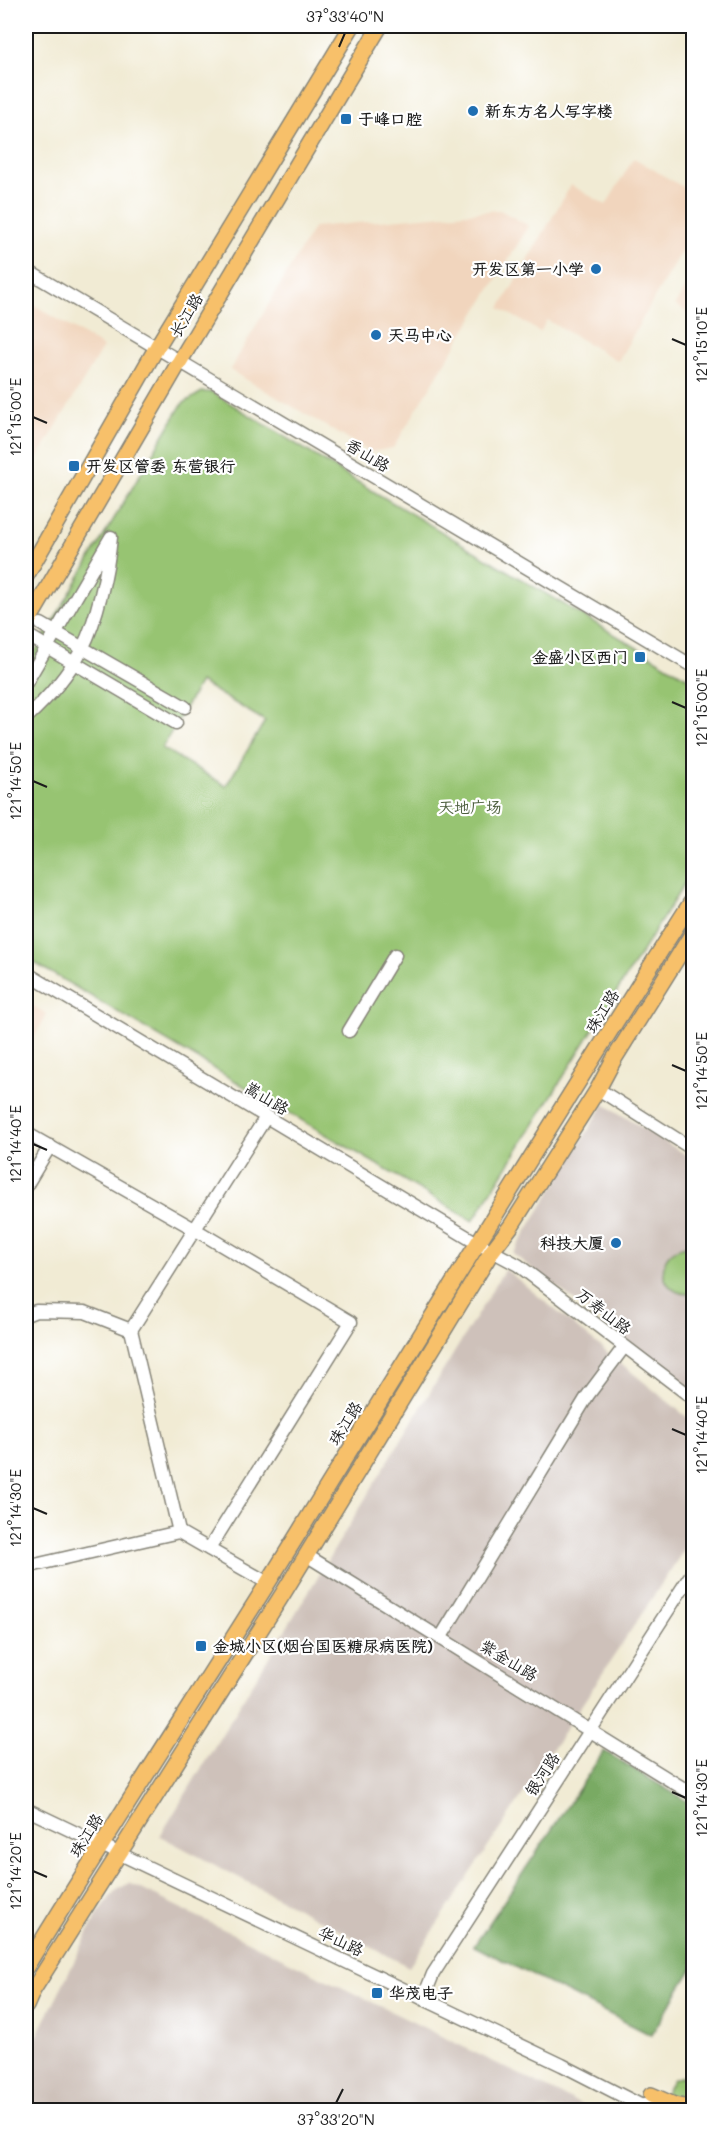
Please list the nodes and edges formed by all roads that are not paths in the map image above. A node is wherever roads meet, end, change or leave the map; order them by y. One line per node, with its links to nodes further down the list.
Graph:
1 (352, 26): 4 (main road, 长江路)
2 (380, 26): 5 (main road, 长江路)
3 (26, 270): 4 (street, 香山路)
4 (157, 347): 5 (street, 香山路); 6 (main road, 长江路)
5 (180, 361): 8 (main road, 长江路); 11 (street, 香山路)
6 (26, 576)
7 (41, 624): 9 (street)
8 (29, 631): 10 (street)
9 (82, 648): 10 (street); 12 (street); 13 (street)
10 (74, 662): 14 (street); 15 (street)
11 (693, 667)
12 (26, 683)
13 (185, 707)
14 (26, 718)
15 (176, 723)
16 (691, 906): 28 (main road, 珠江路)
17 (693, 931): 21 (main road)
18 (395, 955): 20 (street)
19 (26, 973): 22 (street, 嵩山路)
20 (349, 1031)
21 (598, 1089): 25 (street); 29 (main road)
22 (266, 1117): 27 (street); 28 (street, 嵩山路)
23 (26, 1133): 24 (street)
24 (50, 1146): 26 (street); 27 (street)
25 (693, 1150)
26 (26, 1186)
27 (196, 1230): 31 (street); 35 (street)
28 (477, 1243): 29 (street, 嵩山路); 39 (main road, 珠江路)
29 (492, 1251): 32 (street, 万寿山路); 36 (main road)
30 (26, 1315): 31 (street)
31 (131, 1330): 34 (street)
32 (624, 1347): 33 (street, 万寿山路); 40 (street)
33 (693, 1399)
34 (178, 1532): 35 (street); 37 (street)
35 (209, 1549): 39 (street)
36 (306, 1555): 40 (street, 紫金山路); 45 (main road)
37 (26, 1568)
38 (693, 1570): 41 (street, 银河路)
39 (268, 1583): 44 (main road, 珠江路)
40 (441, 1637): 41 (street, 紫金山路)
41 (591, 1729): 42 (street, 紫金山路); 48 (street, 银河路)
42 (693, 1794)
43 (26, 1809): 44 (street, 华山路)
44 (101, 1845): 45 (street, 华山路); 46 (main road, 珠江路)
45 (119, 1854): 48 (street, 华山路); 49 (main road)
46 (30, 1950): 47 (main road, 珠江路)
47 (26, 1967)
48 (423, 1999): 50 (street, 华山路)
49 (26, 2006)
50 (648, 2104): 51 (main road); 52 (street, 华山路)
51 (693, 2109)
52 (664, 2110)

